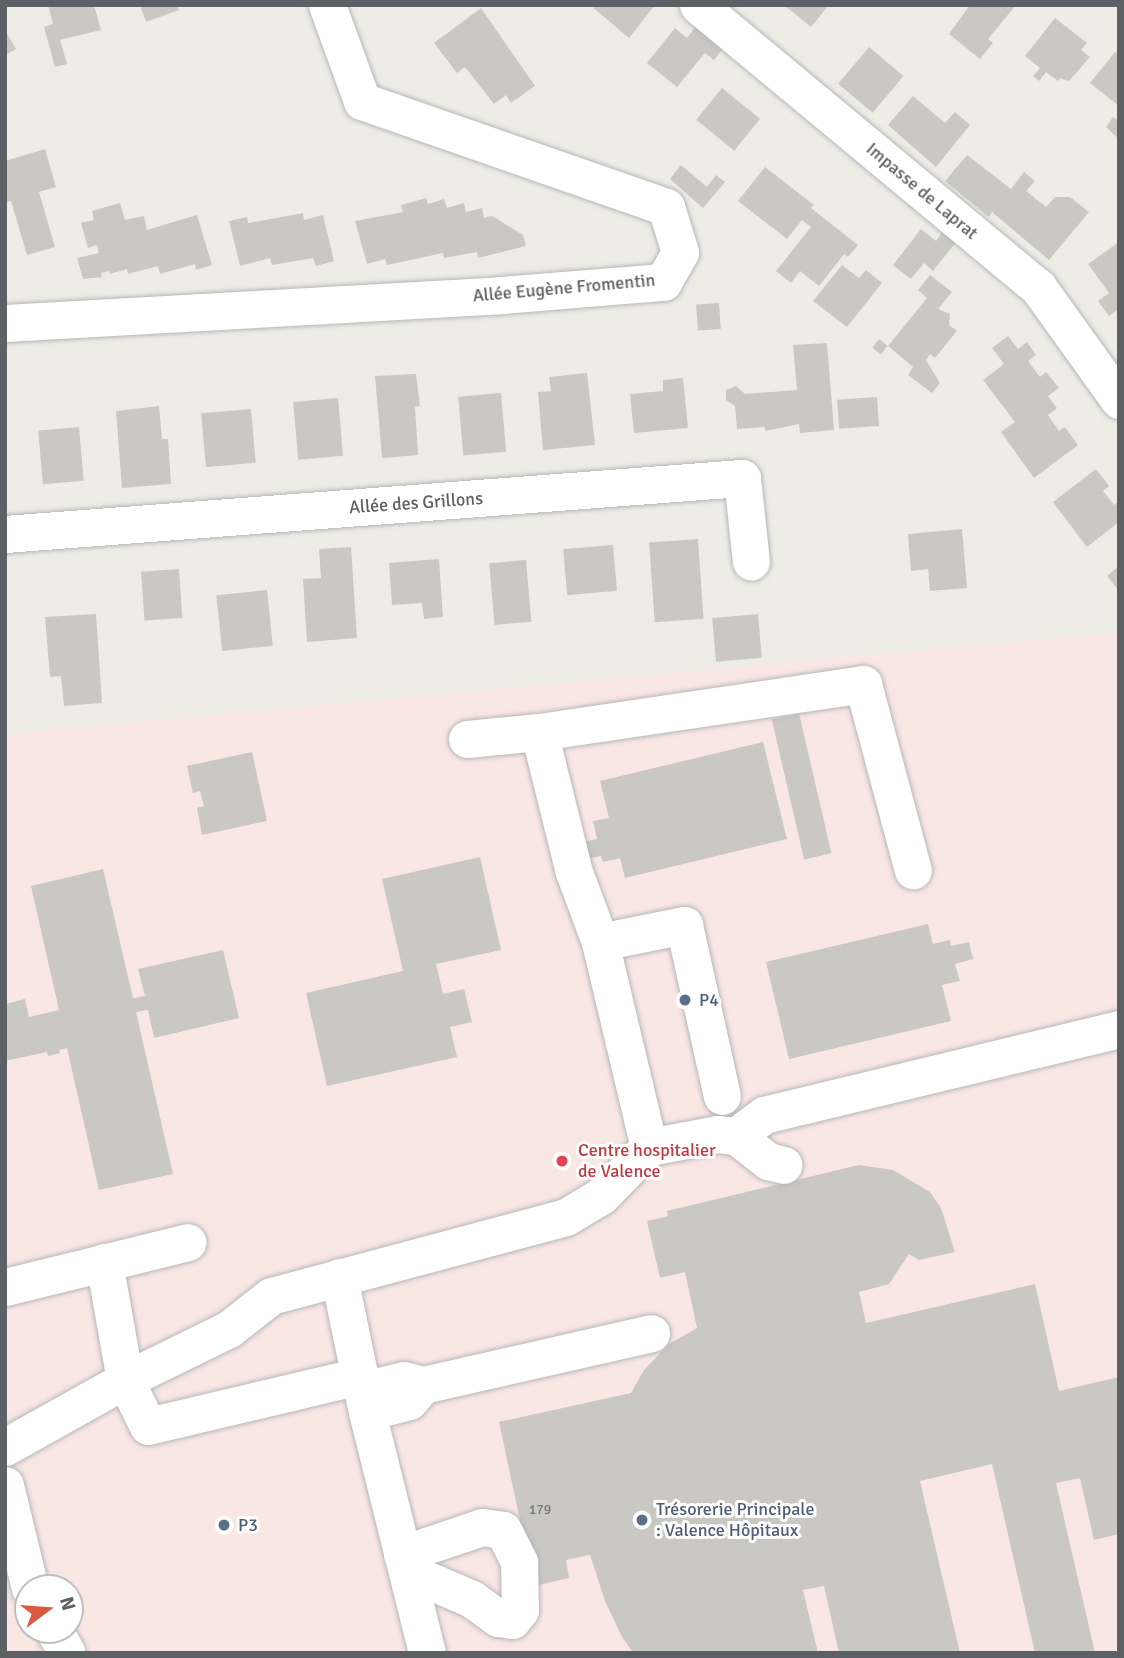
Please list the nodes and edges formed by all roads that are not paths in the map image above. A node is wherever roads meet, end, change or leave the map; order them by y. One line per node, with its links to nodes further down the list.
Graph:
1 (327, 5): 3 (street, Allée Eugène Fromentin)
2 (698, 5): 4 (street, Impasse de Laprat)
3 (5, 323)
4 (1119, 400)
5 (5, 534): 6 (street, Allée des Grillons)
6 (751, 562)
7 (539, 732): 8 (street); 9 (street); 10 (street)
8 (467, 739)
9 (912, 870)
10 (600, 943): 12 (street); 14 (street)
11 (1119, 1029): 13 (street)
12 (722, 1096)
13 (736, 1136): 14 (street); 15 (street)
14 (649, 1147): 18 (street)
15 (783, 1165)
16 (188, 1242): 17 (street)
17 (104, 1262): 19 (street); 21 (street)
18 (339, 1277): 21 (street); 22 (street)
19 (5, 1287)
20 (651, 1333): 22 (street)
21 (125, 1380): 22 (street); 23 (street)
22 (363, 1393): 26 (street)
23 (5, 1447)
24 (6, 1491): 25 (street)
25 (27, 1574)
26 (427, 1653)

